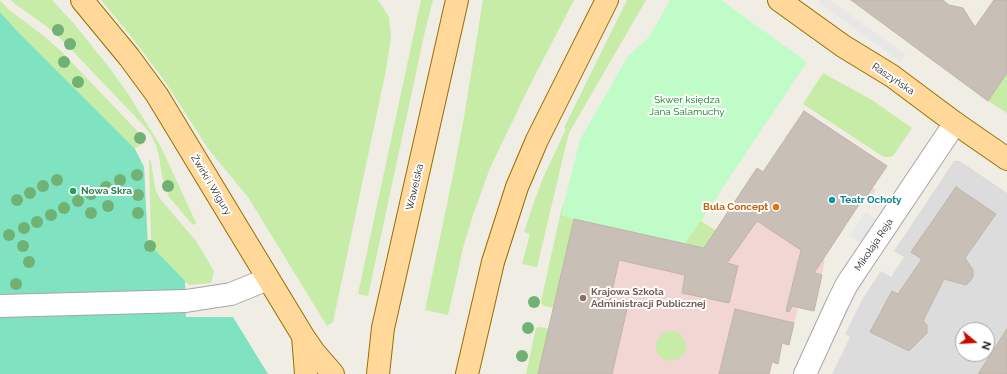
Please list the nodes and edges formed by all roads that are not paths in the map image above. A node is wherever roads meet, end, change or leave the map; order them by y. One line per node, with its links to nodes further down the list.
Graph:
1 (82, 0): 7 (main road, Żwirki i Wigury)
2 (457, 0): 12 (main road, Wawelska)
3 (606, 0): 13 (main road)
4 (779, 0): 5 (main road, Raszyńska)
5 (955, 122): 6 (main road, Raszyńska); 14 (street, Mikołaja Reja)
6 (1007, 159)
7 (268, 279): 8 (street); 9 (main road, Żwirki i Wigury)
8 (0, 306)
9 (303, 336): 10 (main road); 11 (main road, Żwirki i Wigury)
10 (306, 374)
11 (333, 374)
12 (378, 374)
13 (467, 374)
14 (805, 374)

